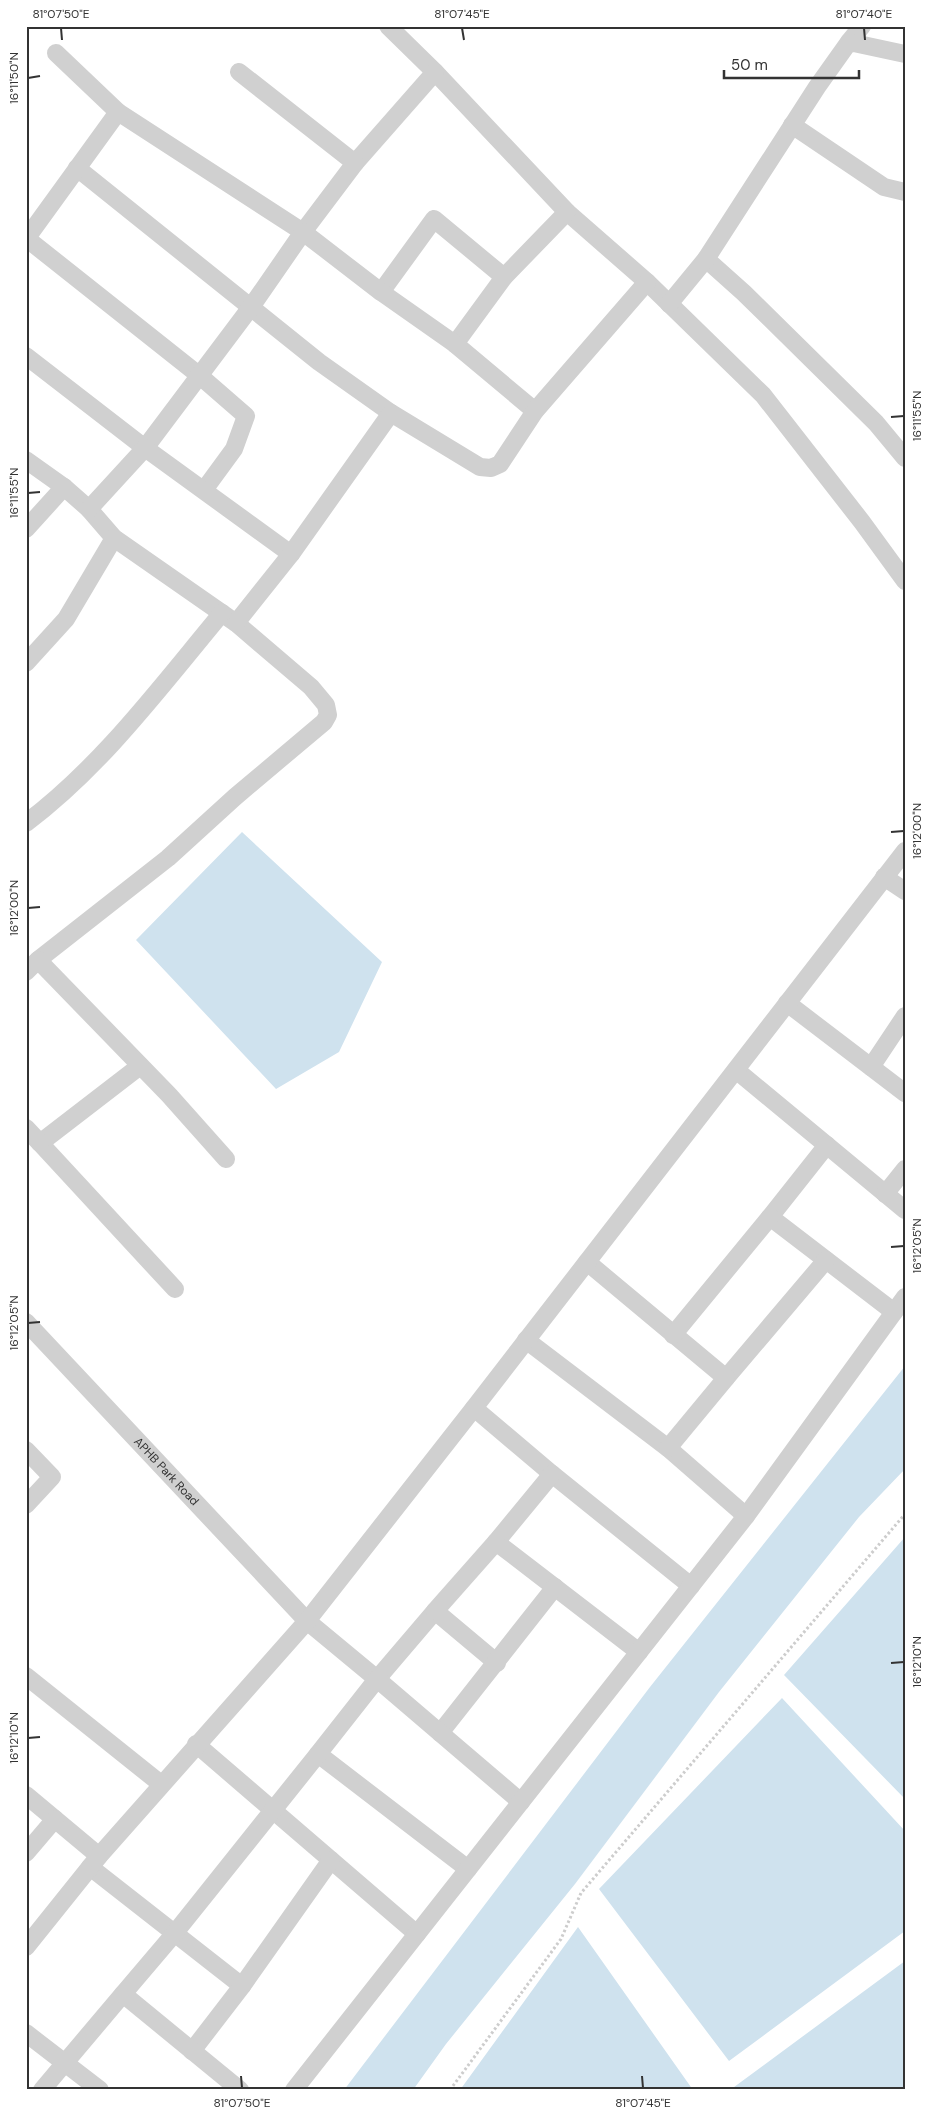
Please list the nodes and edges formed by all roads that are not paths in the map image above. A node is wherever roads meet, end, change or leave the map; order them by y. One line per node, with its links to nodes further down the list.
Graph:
1 (388, 26): 7 (street)
2 (862, 26): 3 (street)
3 (849, 42): 5 (street); 9 (street)
4 (56, 53): 8 (street)
5 (905, 54)
6 (239, 72): 10 (street)
7 (435, 72): 10 (street); 13 (street)
8 (118, 112): 11 (street); 14 (street)
9 (792, 125): 12 (street); 16 (street)
10 (355, 163): 14 (street)
11 (78, 168): 15 (street); 21 (street)
12 (905, 192)
13 (567, 212): 17 (street); 18 (street)
14 (303, 232): 19 (street); 21 (street)
15 (26, 238): 24 (street)
16 (706, 259): 20 (street); 28 (street)
17 (504, 277): 19 (street); 22 (street)
18 (647, 282): 20 (street); 25 (street)
19 (381, 292): 22 (street)
20 (669, 304): 36 (street)
21 (251, 307): 24 (street); 26 (street)
22 (455, 344): 25 (street)
23 (26, 356): 27 (street)
24 (200, 376): 27 (street); 31 (street)
25 (535, 411): 26 (street)
26 (391, 413): 35 (street)
27 (145, 448): 31 (street); 32 (street)
28 (905, 458)
29 (26, 460): 30 (street)
30 (64, 487): 32 (street); 33 (street)
31 (204, 490): 35 (street)
32 (90, 509): 34 (street)
33 (26, 529)
34 (114, 538): 37 (street); 38 (street)
35 (291, 554): 37 (street)
36 (905, 581)
37 (229, 618): 39 (street); 43 (street)
38 (26, 662)
39 (26, 823)
40 (905, 851): 41 (street)
41 (884, 878): 42 (street); 44 (street)
42 (905, 891)
43 (32, 966): 46 (street)
44 (787, 1003): 47 (street); 48 (street)
45 (905, 1016): 47 (street)
46 (140, 1066): 51 (street); 53 (street)
47 (871, 1067): 49 (street)
48 (736, 1070): 52 (street); 59 (street)
49 (905, 1093)
50 (26, 1128): 51 (street)
51 (40, 1143): 60 (street)
52 (827, 1145): 55 (street); 57 (street)
53 (226, 1159)
54 (905, 1169): 55 (street)
55 (885, 1194): 56 (street)
56 (905, 1210)
57 (770, 1217): 58 (street); 64 (street)
58 (826, 1260): 62 (street); 66 (street)
59 (587, 1262): 64 (street); 65 (street)
60 (175, 1289)
61 (905, 1297): 62 (street)
62 (894, 1312): 72 (street)
63 (26, 1322): 77 (street, APHB Park Road)
64 (674, 1335): 66 (street)
65 (526, 1340): 67 (street); 68 (street)
66 (726, 1378): 68 (street)
67 (474, 1408): 70 (street); 77 (street)
68 (668, 1448): 72 (street)
69 (26, 1450): 71 (street)
70 (552, 1474): 73 (street); 74 (street)
71 (26, 1505)
72 (746, 1516): 74 (street)
73 (496, 1542): 75 (street); 76 (street)
74 (691, 1586): 78 (street)
75 (555, 1588): 78 (street); 79 (street)
76 (435, 1611): 79 (street); 81 (street)
77 (307, 1621): 81 (street, APHB Park Road); 83 (street)
78 (639, 1652): 87 (street)
79 (496, 1663): 82 (street)
80 (26, 1676): 85 (street)
81 (377, 1679): 82 (street, APHB Park Road); 84 (street)
82 (440, 1733): 87 (street, APHB Park Road)
83 (196, 1744): 85 (street); 88 (street)
84 (318, 1754): 88 (street); 93 (street)
85 (161, 1784): 92 (street)
86 (26, 1795): 89 (street)
87 (521, 1802): 93 (street)
88 (272, 1809): 91 (street); 94 (street)
89 (55, 1819): 90 (street); 92 (street)
90 (26, 1853)
91 (331, 1860): 95 (street); 97 (street)
92 (95, 1861): 94 (street); 96 (street)
93 (468, 1869): 95 (street)
94 (174, 1934): 97 (street); 98 (street)
95 (417, 1934): 105 (street)
96 (26, 1947)
97 (242, 1986): 100 (street)
98 (123, 1994): 100 (street); 101 (street)
99 (26, 2033): 101 (street)
100 (192, 2051): 104 (street)
101 (63, 2063): 102 (street); 103 (street)
102 (42, 2090)
103 (100, 2090)
104 (240, 2090)
105 (294, 2090)

